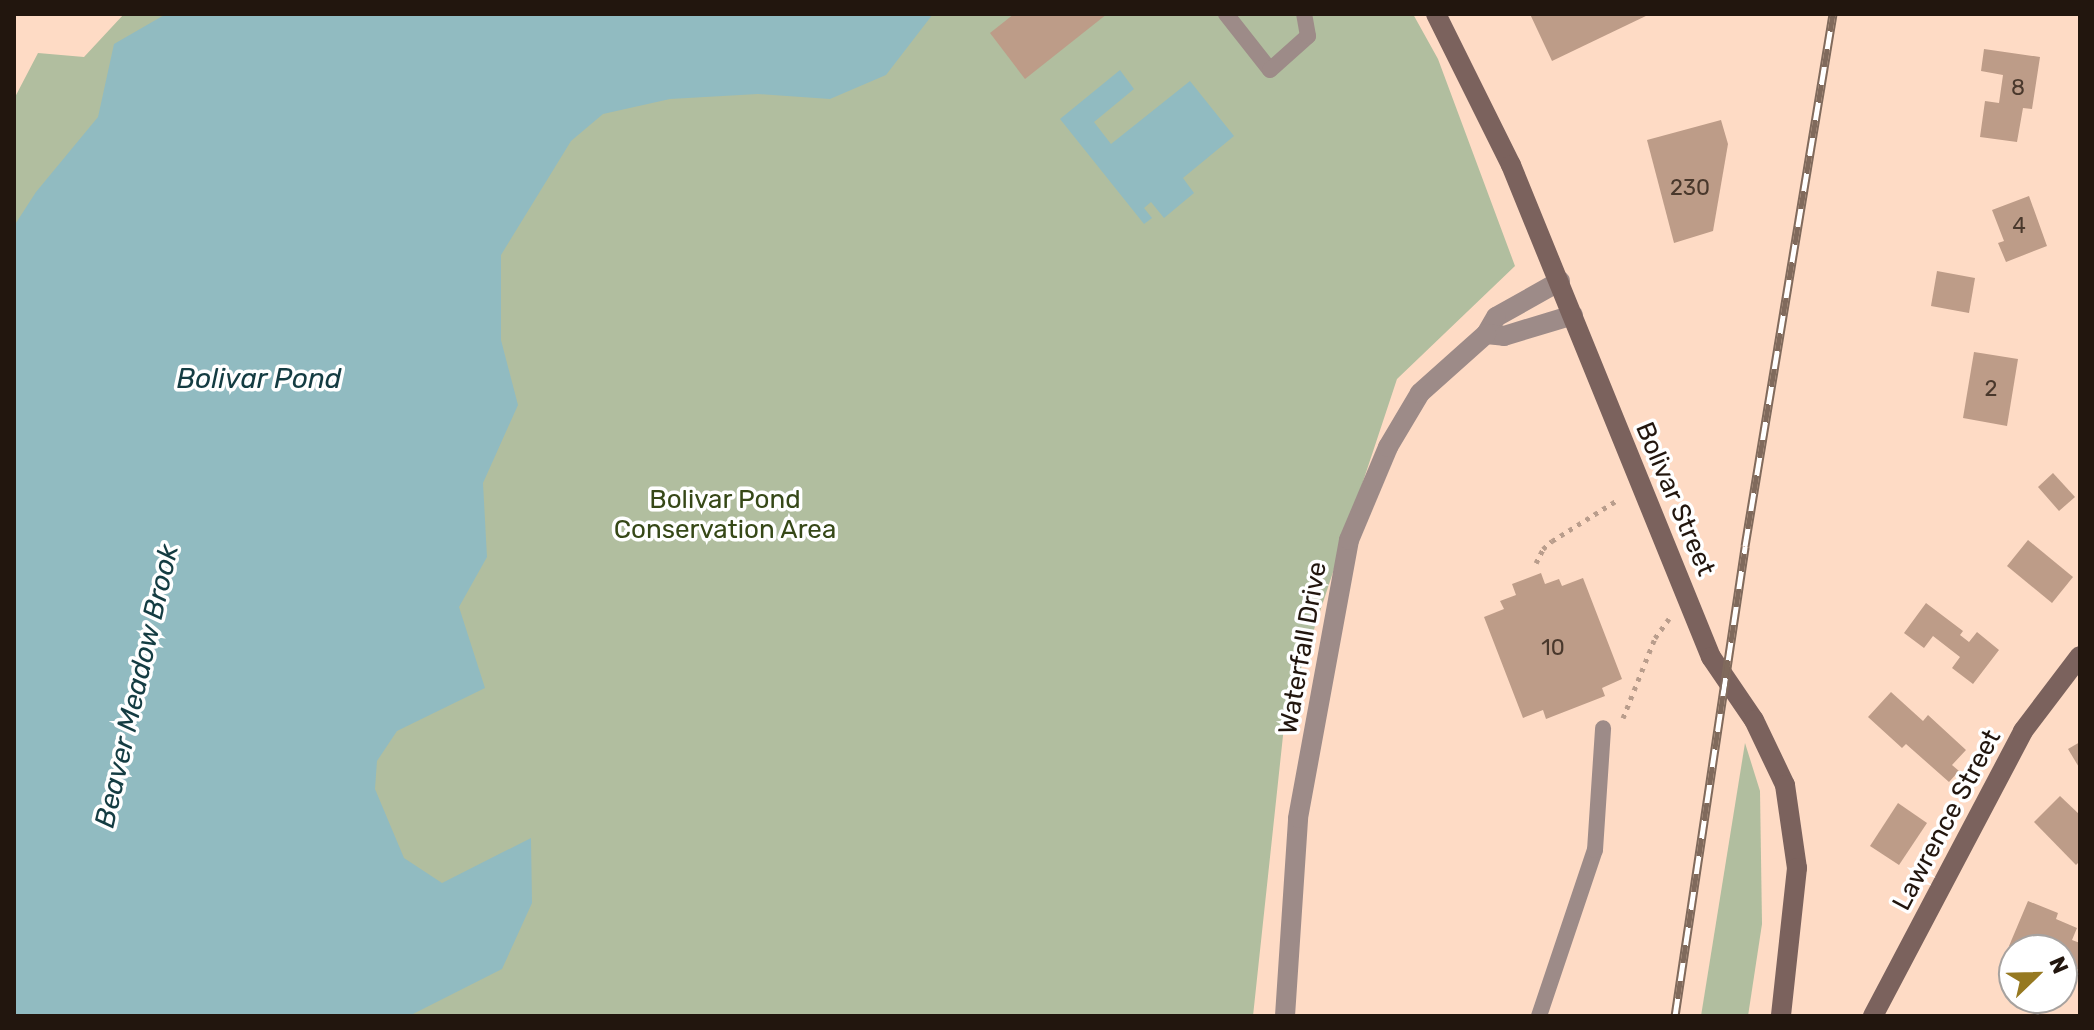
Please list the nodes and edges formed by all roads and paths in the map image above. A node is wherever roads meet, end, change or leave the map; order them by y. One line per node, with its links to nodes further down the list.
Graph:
1 (1226, 14): 2 (lane)
2 (1304, 14)
3 (1436, 14): 4 (street, Bolivar Street)
4 (1560, 281): 5 (street, Bolivar Street); 6 (street, Waterfall Drive)
5 (1573, 315): 6 (street); 14 (street, Bolivar Street)
6 (1486, 334): 12 (street, Waterfall Drive)
7 (1626, 495): 8 (path)
8 (1536, 563)
9 (1673, 615): 11 (path)
10 (2080, 656): 15 (street, Lawrence Street)
11 (1610, 728): 13 (lane)
12 (1285, 1016)
13 (1539, 1016)
14 (1781, 1016)
15 (1873, 1016)

